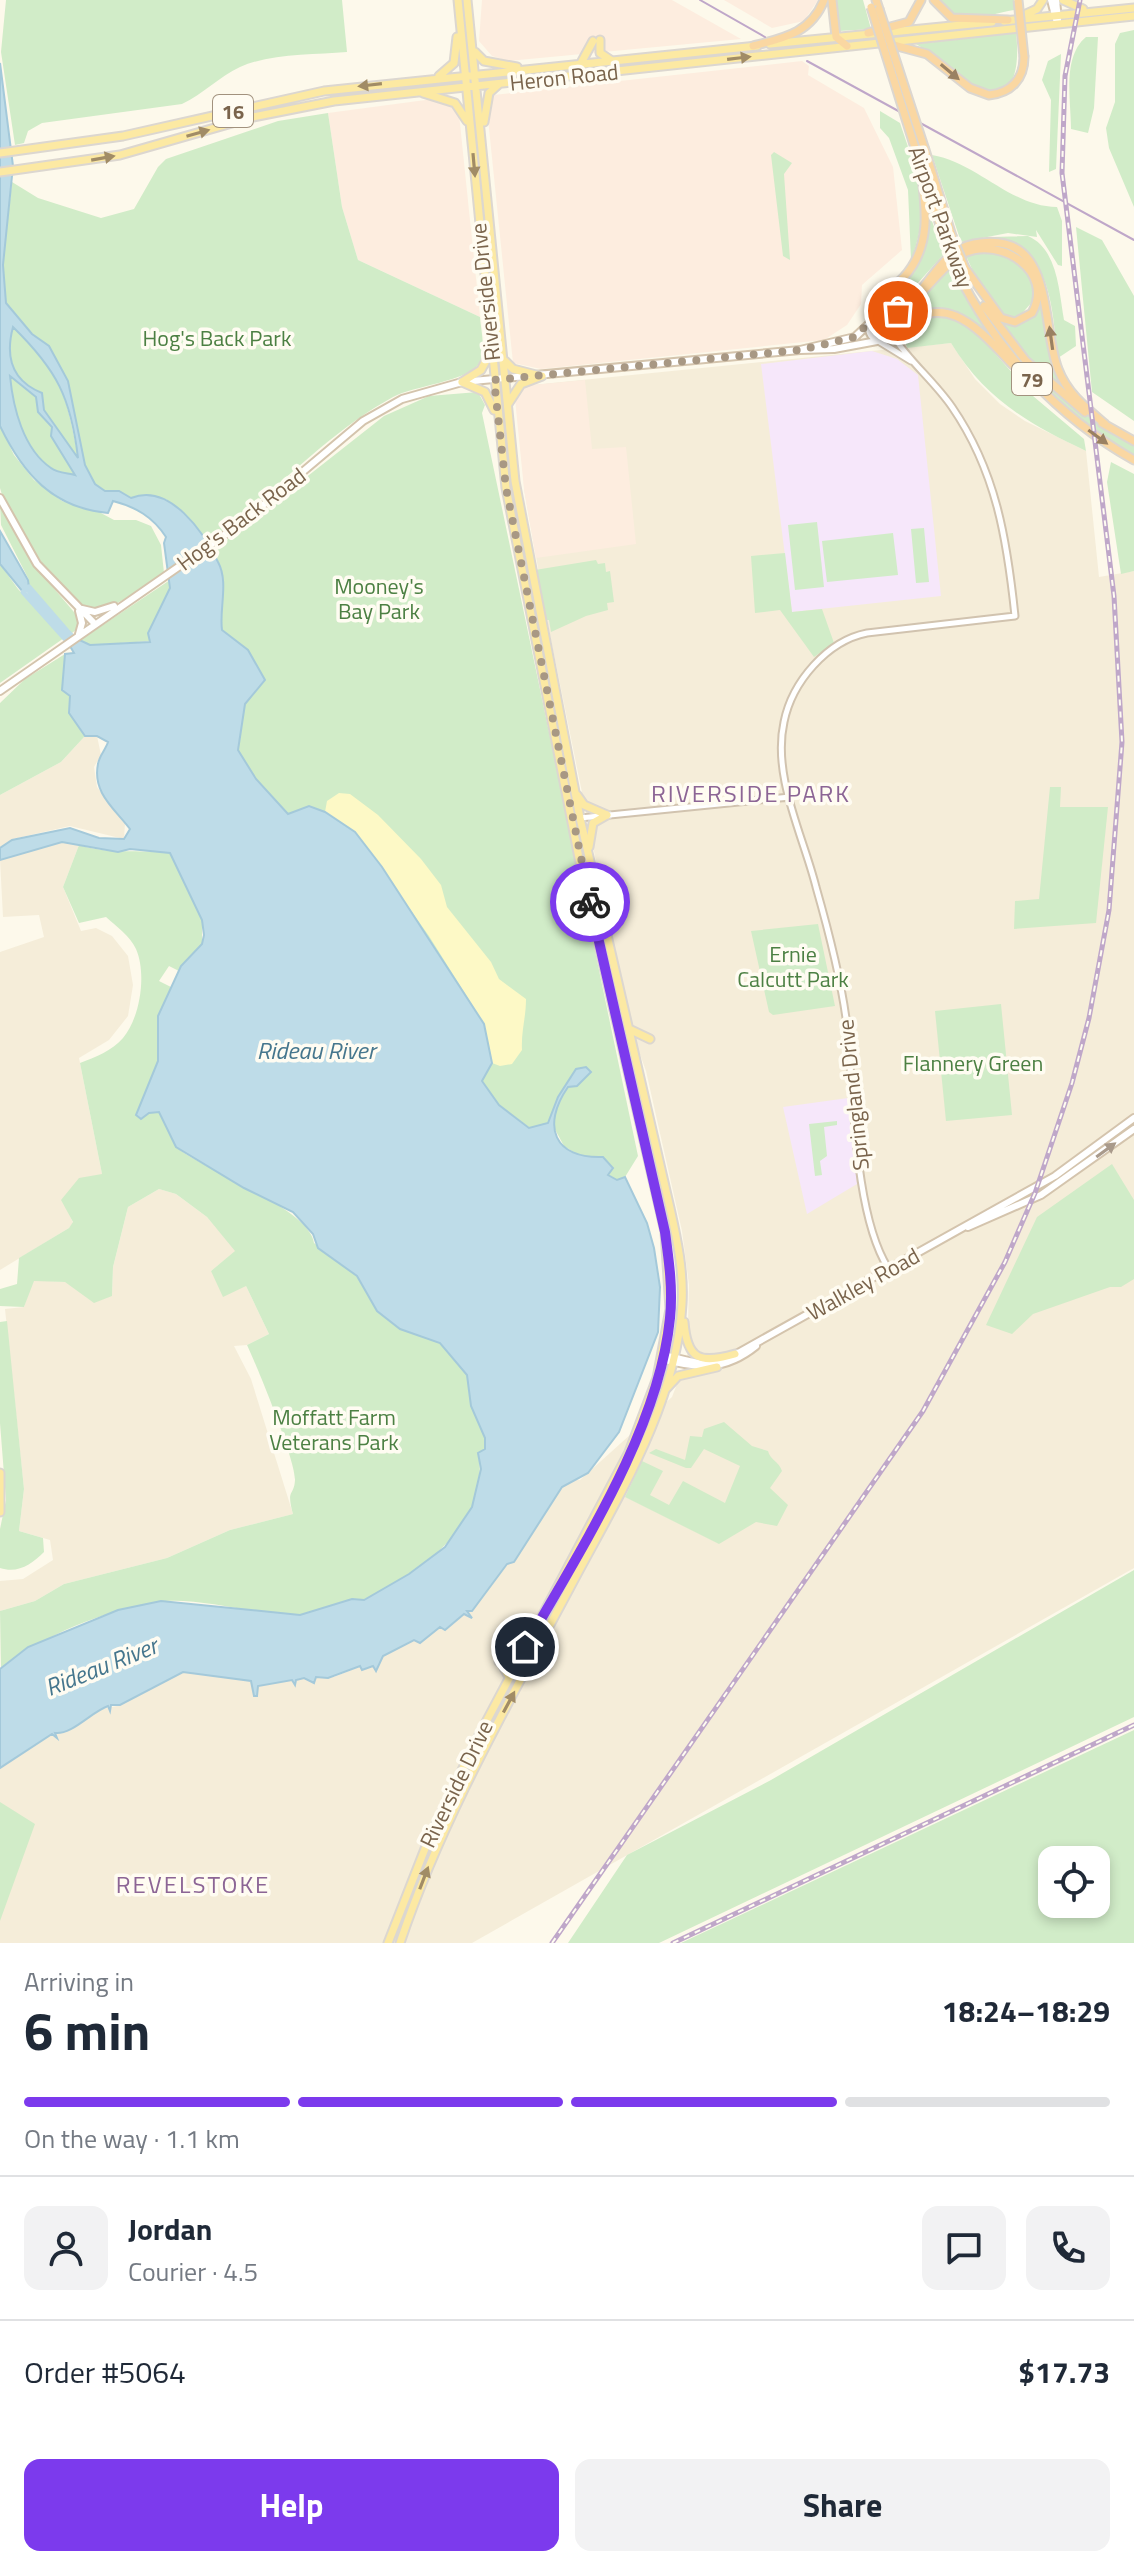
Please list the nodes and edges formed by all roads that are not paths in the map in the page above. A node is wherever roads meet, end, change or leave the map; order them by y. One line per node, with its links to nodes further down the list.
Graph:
1 (467, 0): 19 (main road, Riverside Drive)
2 (824, 0): 21 (highway)
3 (832, 0): 18 (highway)
4 (921, 0): 17 (highway)
5 (934, 0): 16 (highway)
6 (1018, 0): 20 (highway, one-way to 6, bridge)
7 (1043, 0): 16 (main road)
8 (1054, 0): 15 (main road)
9 (1063, 0): 13 (main road)
10 (458, 1): 29 (main road, Riverside Drive); 30 (main road)
11 (875, 3): 36 (highway, Airport Parkway / 79, bridge)
12 (1134, 8): 13 (main road, Heron Road / 16)
13 (1105, 10): 15 (main road, Heron Road / 16)
14 (1134, 16): 15 (main road, Heron Road / 16)
15 (1056, 18): 16 (main road, Heron Road / 16); 20 (main road, Heron Road / 16)
16 (1008, 20): 17 (main road, Heron Road / 16)
17 (868, 33): 18 (main road, Heron Road / 16)
18 (836, 37): 21 (main road, Heron Road / 16); 22 (highway)
19 (472, 41): 26 (main road); 28 (main road, Riverside Drive)
20 (880, 42): 22 (main road, Heron Road / 16)
21 (753, 46): 23 (main road, Heron Road / 16)
22 (847, 46): 27 (main road, Heron Road / 16, one-way to 22)
23 (661, 56): 24 (main road, Heron Road / 16); 27 (main road)
24 (612, 61): 25 (main road, Heron Road / 16); 25 (main road)
25 (580, 64): 26 (main road, Heron Road / 16)
26 (536, 68): 28 (main road, Heron Road / 16)
27 (591, 74): 31 (main road, Heron Road / 16)
28 (475, 75): 29 (main road, Heron Road / 16); 32 (main road, Riverside Drive)
29 (465, 76): 30 (main road, Heron Road / 16); 32 (main road, Riverside Drive)
30 (434, 78): 37 (main road, Heron Road / 16, one-way to 37)
31 (500, 83): 32 (main road, Heron Road / 16); 35 (main road)
32 (471, 86): 33 (main road, Heron Road / 16); 34 (main road, Riverside Drive); 35 (main road, Riverside Drive)
33 (417, 91): 34 (main road); 39 (main road, Heron Road / 16, one-way to 33)
34 (471, 129): 46 (main road, Riverside Drive, one-way to 46)
35 (482, 144): 48 (main road, Riverside Drive)
36 (921, 151): 38 (highway, Airport Parkway / 79); 40 (highway, Airport Parkway / 79)
37 (0, 153)
38 (920, 162): 40 (highway, Airport Parkway / 79); 43 (highway)
39 (0, 172)
40 (949, 238): 41 (highway, Airport Parkway / 79, bridge)
41 (962, 270): 44 (highway); 55 (highway, Airport Parkway / 79); 57 (highway, Airport Parkway / 79)
42 (885, 315): 43 (main road); 44 (main road); 57 (highway, one-way to 42)
43 (870, 322): 45 (main road); 47 (main road)
44 (894, 332): 45 (main road); 49 (street); 55 (highway)
45 (878, 341): 47 (main road); 49 (street)
46 (491, 344): 52 (main road, Riverside Drive); 53 (main road)
47 (800, 350): 50 (main road, Hog's Back Road)
48 (503, 355): 50 (main road); 51 (main road, Riverside Drive)
49 (912, 361): 69 (street, Springland Drive)
50 (542, 376): 51 (main road, Hog's Back Road); 54 (main road)
51 (505, 379): 52 (main road, Hog's Back Road); 54 (main road, Riverside Drive)
52 (494, 380): 53 (main road, Hog's Back Road); 56 (main road, Riverside Drive)
53 (462, 382): 56 (main road); 63 (main road, Hog's Back Road)
54 (507, 406): 61 (main road, Riverside Drive)
55 (1062, 409): 59 (highway, Airport Parkway / 79, one-way to 59)
56 (498, 421): 62 (main road, Riverside Drive)
57 (1105, 424): 58 (highway, Airport Parkway / 79)
58 (1134, 441)
59 (1134, 460)
60 (0, 498): 64 (main road)
61 (532, 567): 62 (main road); 68 (main road, Riverside Drive)
62 (522, 569): 71 (main road, Riverside Drive)
63 (132, 598): 64 (main road); 65 (main road, Hog's Back Road)
64 (79, 608): 65 (main road); 66 (main road)
65 (94, 623): 66 (main road, Hog's Back Road)
66 (79, 634): 67 (main road, Hog's Back Road)
67 (0, 691)
68 (575, 792): 70 (main road); 71 (main road, Riverside Drive)
69 (790, 797): 70 (street); 78 (street, Springland Drive)
70 (607, 815): 71 (street); 72 (main road)
71 (576, 818): 72 (main road, Riverside Drive); 82 (main road, Riverside Drive)
72 (588, 854): 73 (main road, Riverside Drive)
73 (629, 1029): 74 (main road, Riverside Drive); 74 (main road)
74 (635, 1052): 79 (main road, Riverside Drive)
75 (1134, 1118): 77 (main road, Walkley Road)
76 (1134, 1129): 77 (main road, Walkley Road, one-way to 76)
77 (965, 1228): 78 (main road, Walkley Road)
78 (888, 1268): 80 (main road, Walkley Road)
79 (682, 1303): 81 (main road); 83 (main road, Riverside Drive)
80 (761, 1341): 81 (main road, Walkley Road); 84 (main road, Walkley Road)
81 (735, 1354): 83 (main road, Walkley Road)
82 (663, 1357): 83 (main road, Walkley Road); 88 (main road, Riverside Drive)
83 (673, 1360): 84 (main road, Walkley Road); 85 (main road, Riverside Drive)
84 (717, 1367): 85 (main road)
85 (662, 1394): 91 (main road, Riverside Drive, one-way to 85)
86 (0, 1473): 87 (main road)
87 (0, 1512)
88 (525, 1647): 89 (main road, Riverside Drive); 89 (main road)
89 (509, 1677): 90 (main road, Riverside Drive)
90 (388, 1943)
91 (400, 1943)

